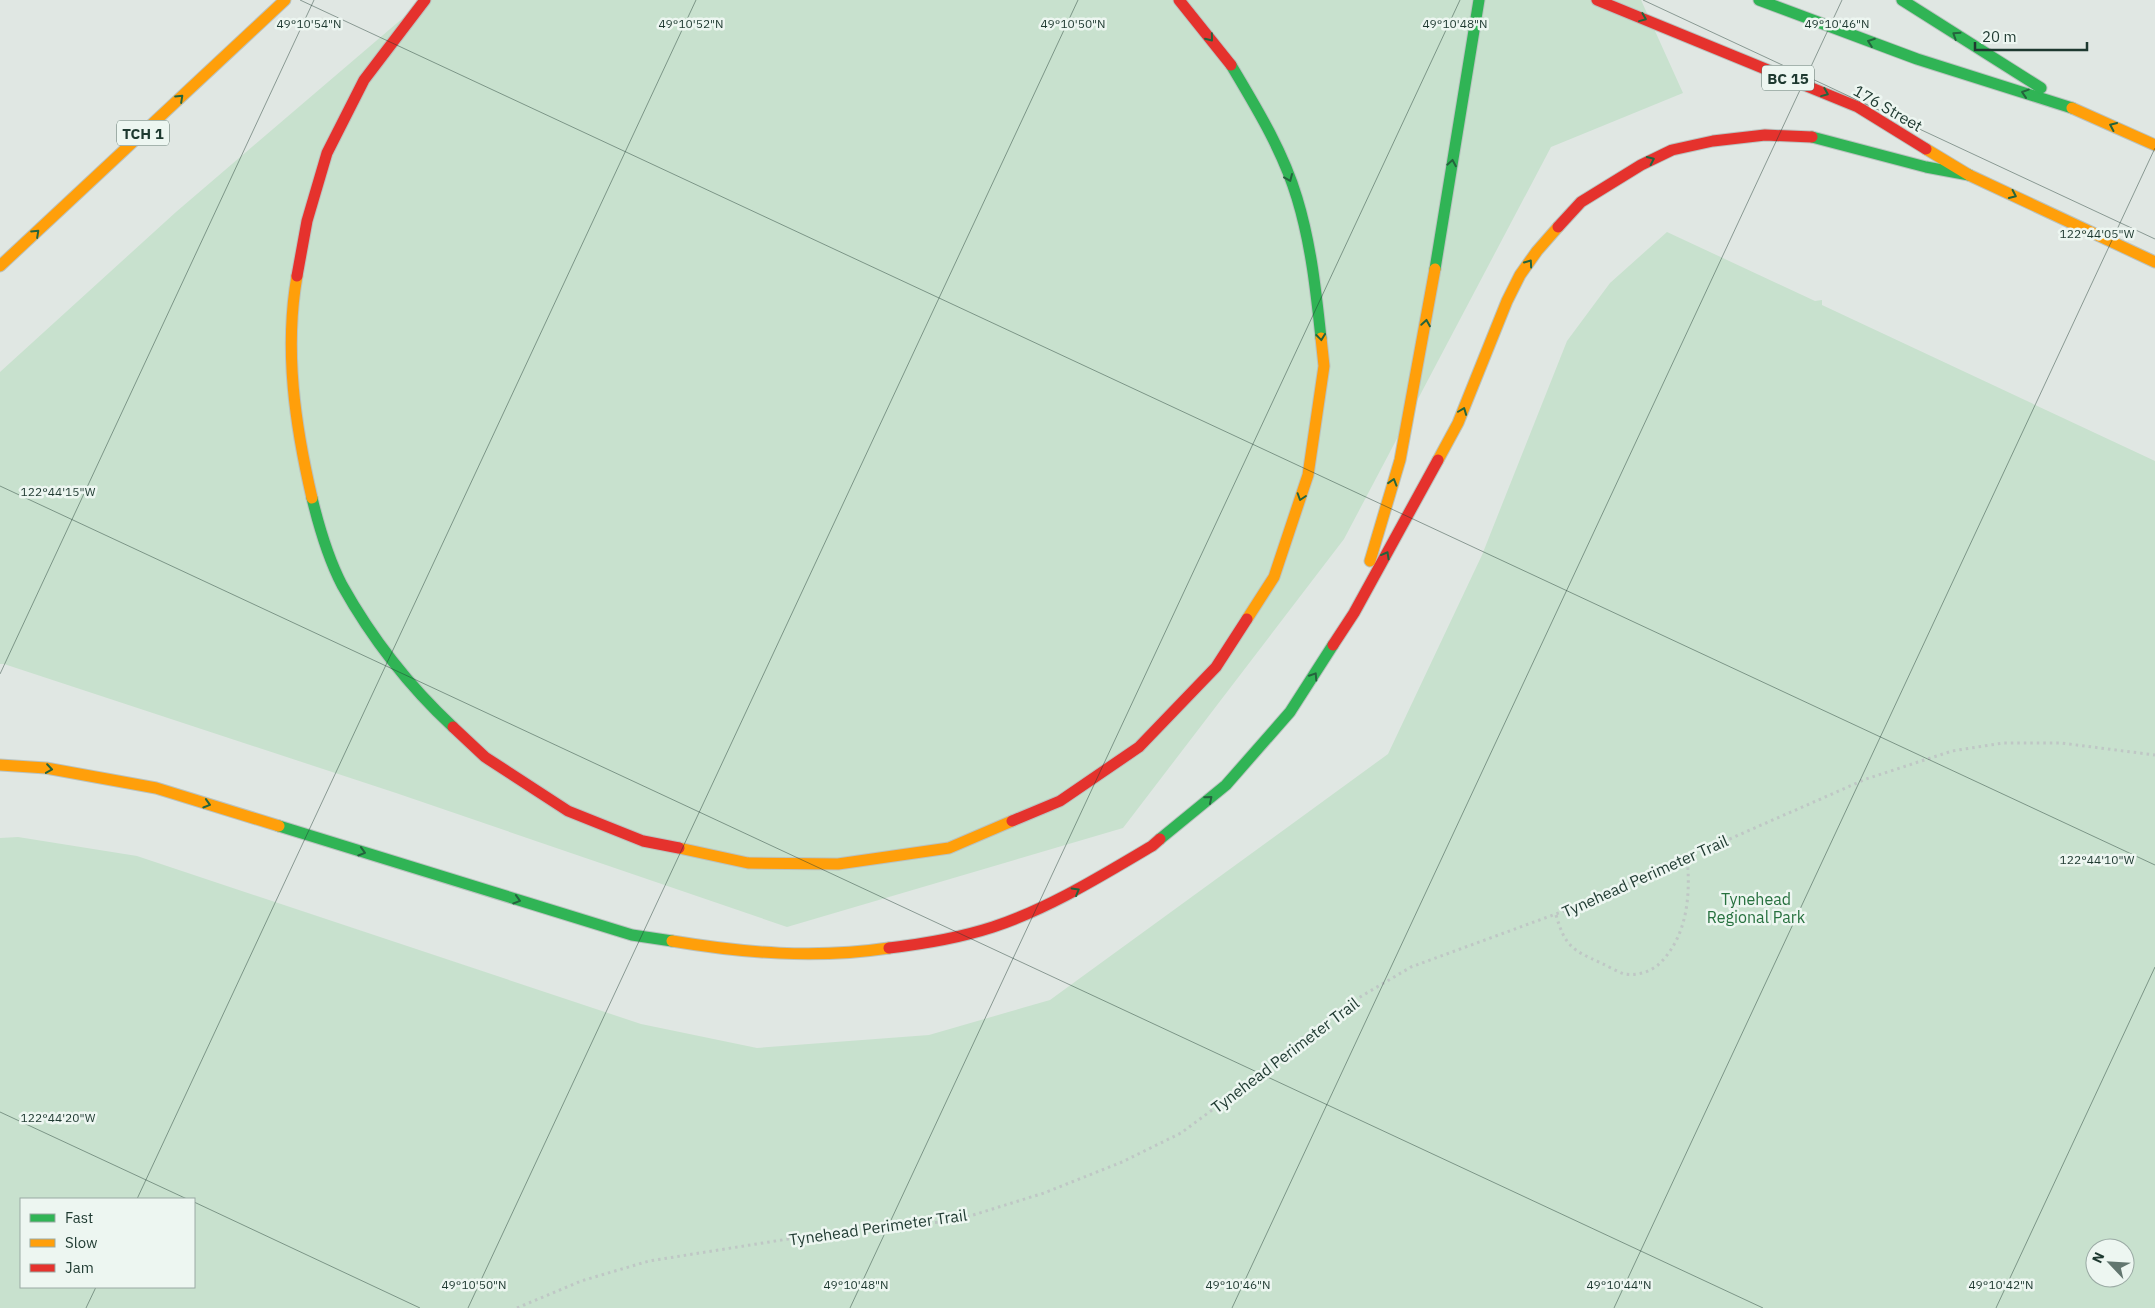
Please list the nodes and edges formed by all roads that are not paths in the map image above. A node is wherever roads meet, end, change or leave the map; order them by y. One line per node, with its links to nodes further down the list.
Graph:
1 (285, 0): 12 (highway, TCH 1, one-way to 1)
2 (425, 0): 3 (highway, one-way to 2)
3 (1179, 0)
4 (1479, 0): 13 (highway, one-way to 4)
5 (1597, 0): 10 (highway, 176 Street / BC 15, one-way to 10)
6 (1760, 0): 8 (highway, one-way to 6)
7 (1902, 0): 8 (highway, one-way to 7)
8 (2071, 108): 9 (highway, one-way to 8)
9 (2155, 145)
10 (1969, 175): 11 (highway, 176 Street / BC 15, one-way to 11); 13 (highway, one-way to 10)
11 (2155, 262)
12 (0, 266)
13 (1354, 613): 14 (highway, one-way to 13)
14 (0, 765)

